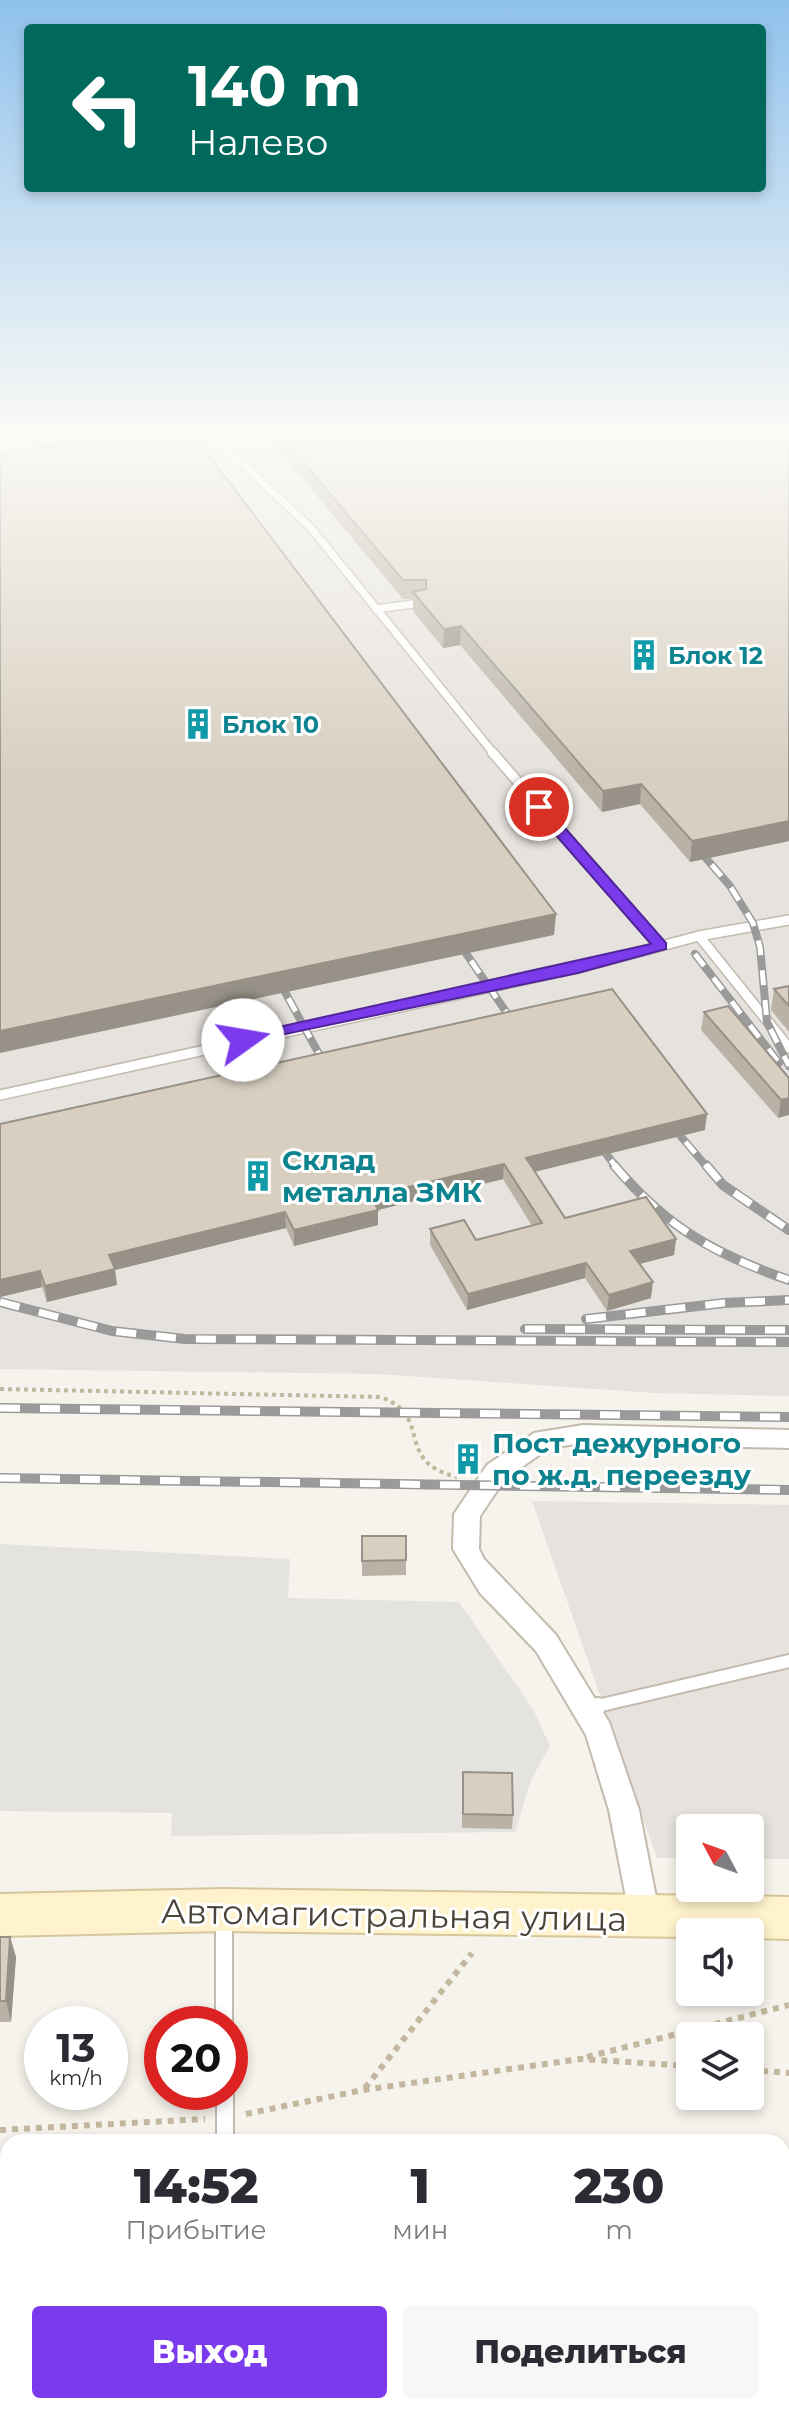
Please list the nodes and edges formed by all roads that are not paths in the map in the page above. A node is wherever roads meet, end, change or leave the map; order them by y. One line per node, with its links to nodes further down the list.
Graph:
1 (328, 550): 3 (lane)
2 (421, 603): 3 (lane)
3 (376, 609): 6 (lane)
4 (789, 920): 5 (lane)
5 (699, 936): 6 (lane); 7 (lane)
6 (661, 946): 8 (lane)
7 (789, 1048)
8 (0, 1095)
9 (789, 1439): 11 (street)
10 (789, 1661): 11 (lane)
11 (587, 1708): 14 (street)
12 (224, 1910): 13 (main road, Автомагистральная улица); 14 (main road, Автомагистральная улица); 16 (lane)
13 (0, 1915)
14 (645, 1918): 15 (main road, Автомагистральная улица)
15 (789, 1918)
16 (224, 2006)
17 (225, 2110): 18 (lane)
18 (225, 2134)

